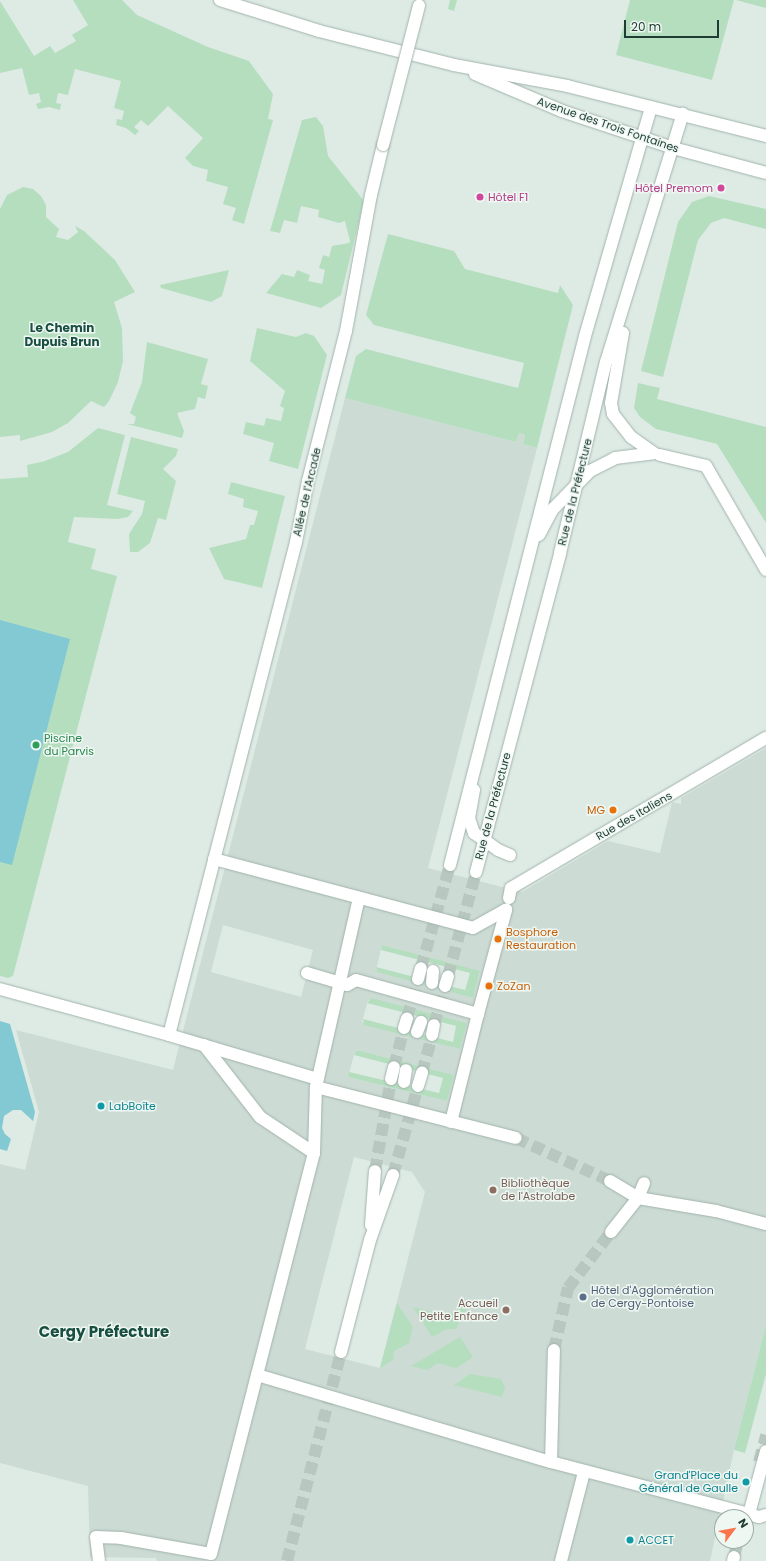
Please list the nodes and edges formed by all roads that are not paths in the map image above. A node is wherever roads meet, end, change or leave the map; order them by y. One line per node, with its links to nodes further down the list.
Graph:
1 (220, 0): 3 (street, Avenue des Trois Fontaines)
2 (420, 3): 19 (street, Allée de l'Arcade, bridge)
3 (454, 65): 4 (street, Avenue des Trois Fontaines); 7 (street, Avenue des Trois Fontaines)
4 (651, 107): 5 (street, Avenue des Trois Fontaines); 7 (street)
5 (683, 114): 6 (street, Avenue des Trois Fontaines); 8 (street, Rue de la Préfecture)
6 (766, 136)
7 (643, 138): 8 (street, Avenue des Trois Fontaines); 13 (street)
8 (673, 148): 9 (street, Avenue des Trois Fontaines); 10 (street, Rue de la Préfecture)
9 (766, 173)
10 (641, 250): 11 (street); 12 (street, Rue de la Préfecture)
11 (657, 454): 12 (street); 14 (street)
12 (577, 482): 13 (street); 17 (street, Rue de la Préfecture)
13 (529, 554): 15 (street)
14 (766, 570)
15 (488, 712): 17 (street); 20 (street)
16 (766, 738): 23 (street, Rue des Italiens)
17 (484, 841): 18 (street); 21 (street, Rue de la Préfecture)
18 (510, 855)
19 (214, 859): 22 (street); 28 (street, Allée de l'Arcade)
20 (450, 865)
21 (476, 872)
22 (359, 898): 25 (street); 27 (street)
23 (509, 898)
24 (307, 973): 25 (street)
25 (340, 982): 27 (street); 35 (street)
26 (0, 989): 28 (street)
27 (478, 1014): 37 (street)
28 (169, 1035): 29 (street)
29 (204, 1045): 35 (street); 39 (street)
30 (394, 1067): 33 (street)
31 (406, 1070): 34 (street)
32 (422, 1073): 36 (street)
33 (392, 1079)
34 (404, 1082)
35 (317, 1083): 37 (street); 39 (street)
36 (418, 1086)
37 (451, 1122): 38 (street)
38 (516, 1138)
39 (314, 1153): 50 (street)
40 (375, 1171): 47 (street)
41 (393, 1175): 47 (street)
42 (610, 1181): 44 (street)
43 (644, 1183): 44 (street)
44 (638, 1198): 45 (street); 46 (street)
45 (766, 1224)
46 (611, 1232)
47 (370, 1240): 49 (street)
48 (554, 1350): 52 (street)
49 (341, 1352)
50 (257, 1374): 52 (street); 58 (street)
51 (766, 1451): 55 (street)
52 (550, 1462): 53 (street)
53 (584, 1472): 54 (street); 59 (street)
54 (729, 1509)
55 (750, 1509)
56 (766, 1515): 57 (street)
57 (754, 1516)
58 (99, 1561)
59 (561, 1561)

